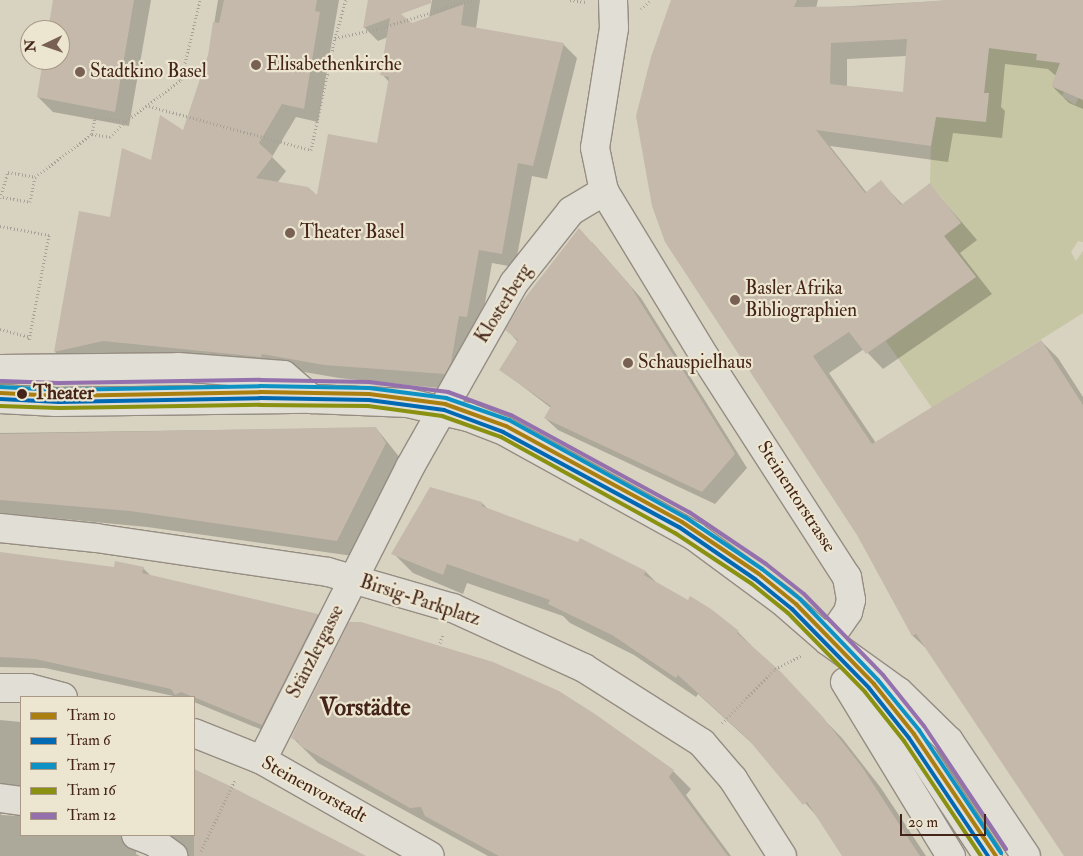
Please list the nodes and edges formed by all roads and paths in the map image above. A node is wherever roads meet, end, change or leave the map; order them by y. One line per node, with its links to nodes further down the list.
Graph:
1 (200, 0): 8 (path)
2 (346, 0): 7 (path)
3 (472, 0): 7 (path)
4 (570, 0): 6 (path)
5 (613, 0): 12 (street)
6 (585, 2)
7 (335, 38): 8 (path)
8 (149, 106): 9 (path)
9 (126, 121): 10 (path); 10 (path)
10 (92, 134): 11 (path)
11 (36, 177): 13 (path); 13 (path)
12 (604, 191): 21 (street, Klosterberg); 24 (street, Steinentorstrasse)
13 (1, 198)
14 (0, 226): 16 (path)
15 (0, 329): 16 (path)
16 (29, 337): 18 (path)
17 (0, 354): 18 (street)
18 (11, 369): 20 (street)
19 (0, 399): 20 (street)
20 (312, 399): 21 (street)
21 (442, 411): 23 (street, Stänzlergasse); 24 (street)
22 (0, 528): 23 (street, Birsig-Parkplatz)
23 (353, 579): 28 (street, Birsig-Parkplatz); 29 (street, Stänzlergasse)
24 (828, 642): 28 (path); 37 (street); 38 (street); 39 (street)
25 (0, 688): 26 (street)
26 (59, 696)
27 (195, 732): 29 (street, Steinenvorstadt)
28 (702, 743): 36 (street, Birsig-Parkplatz)
29 (255, 757): 34 (path); 35 (street, Steinenvorstadt)
30 (0, 798): 31 (street)
31 (20, 801)
32 (139, 836): 33 (street)
33 (173, 856)
34 (199, 856)
35 (430, 856)
36 (782, 856)
37 (951, 856)
38 (988, 856)
39 (1026, 856)

